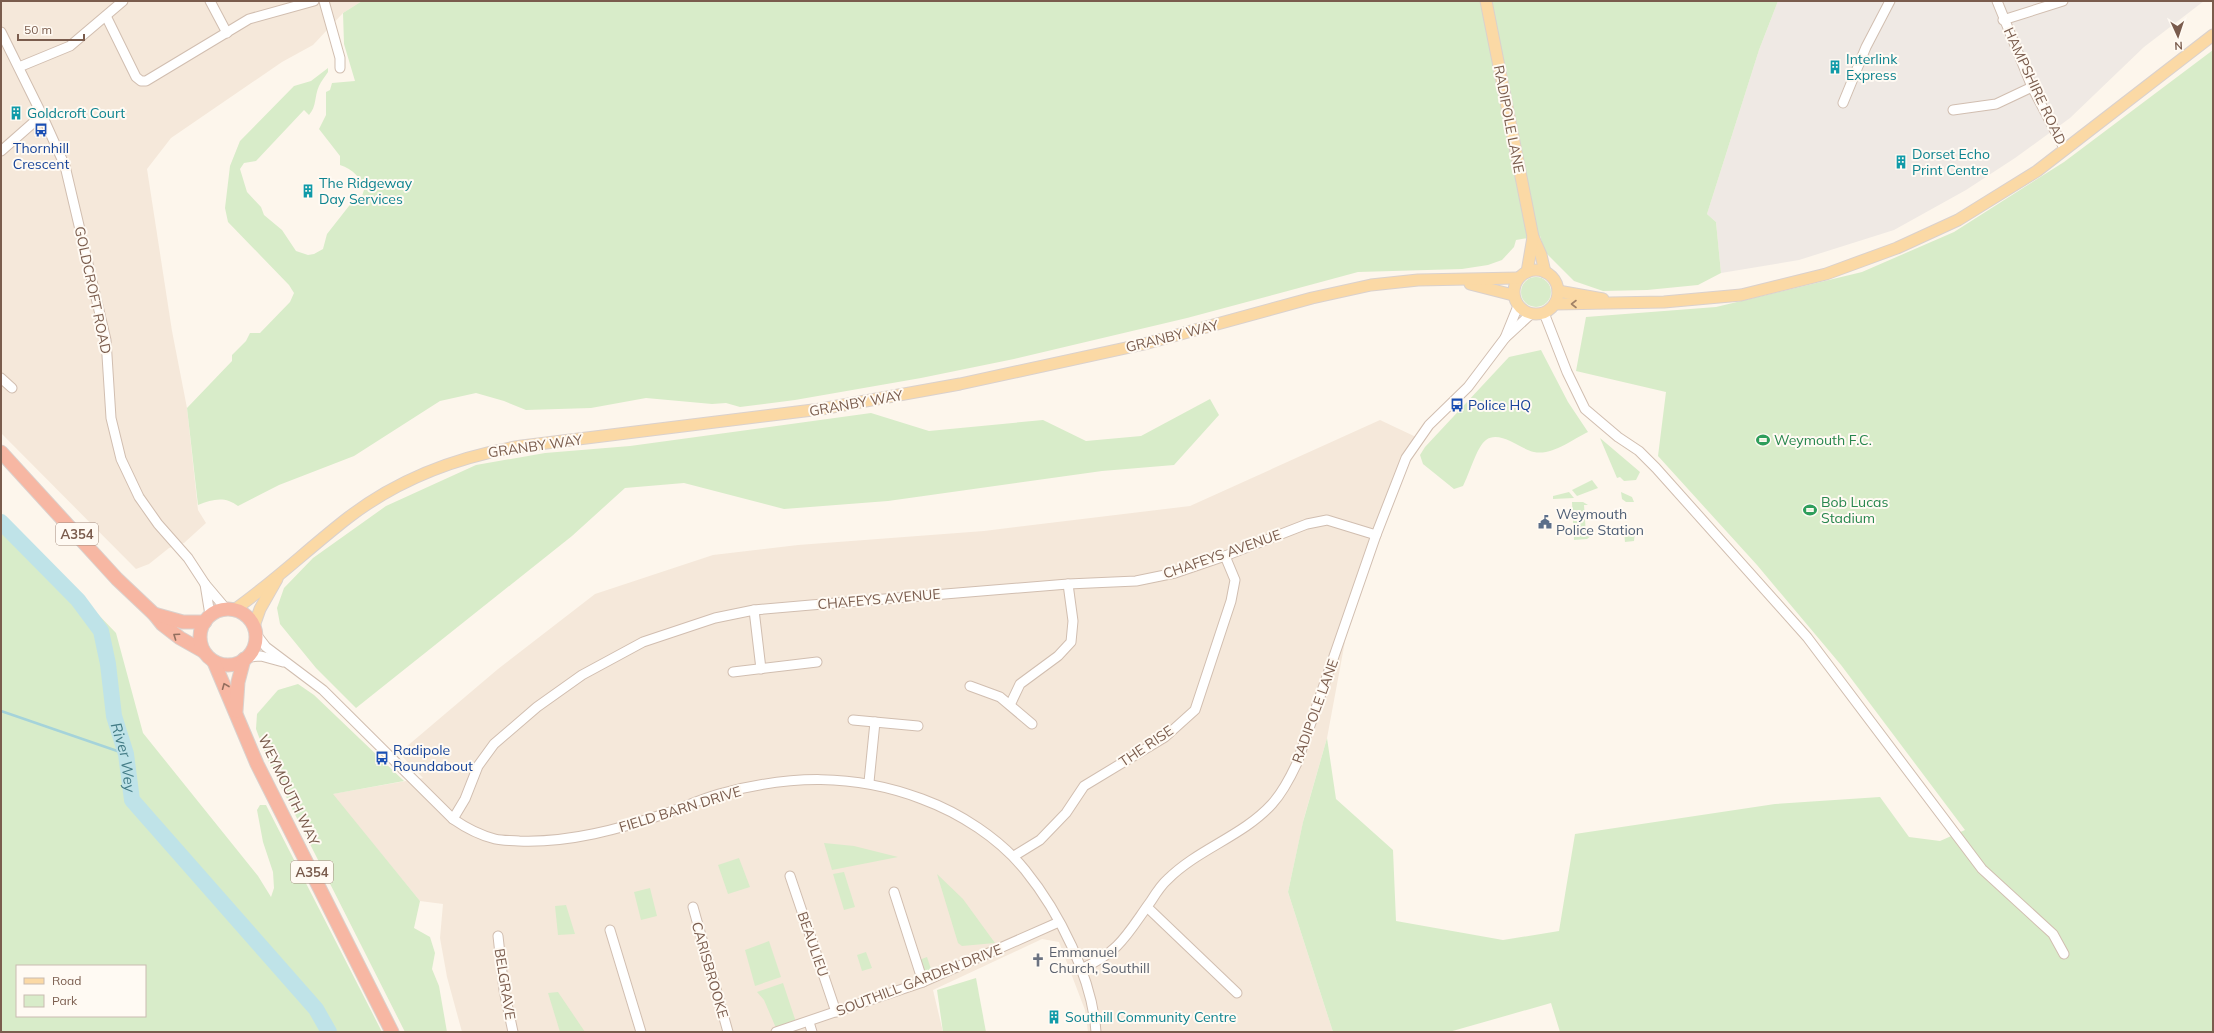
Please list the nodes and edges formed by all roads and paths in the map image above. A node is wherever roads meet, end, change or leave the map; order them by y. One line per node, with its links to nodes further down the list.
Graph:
1 (123, 1): 9 (street)
2 (210, 1): 12 (street)
3 (314, 1): 12 (street)
4 (324, 1): 15 (street)
5 (1486, 1): 22 (main road, RADIPOLE LANE)
6 (1890, 1): 17 (street)
7 (1997, 1): 10 (street, HAMPSHIRE ROAD)
8 (2063, 1): 10 (street)
9 (106, 16): 12 (street); 14 (street)
10 (2003, 20): 16 (street, HAMPSHIRE ROAD)
11 (1, 32): 14 (street, GOLDCROFT ROAD)
12 (227, 33)
13 (2213, 35): 20 (main road)
14 (19, 67): 19 (street, GOLDCROFT ROAD)
15 (340, 68)
16 (2032, 87): 18 (street); 20 (street, HAMPSHIRE ROAD)
17 (1843, 104)
18 (1953, 110)
19 (42, 115): 21 (street); 40 (street, GOLDCROFT ROAD)
20 (2066, 150): 28 (main road, HAMPSHIRE ROAD)
21 (1, 151)
22 (1533, 237): 23 (main road, RADIPOLE LANE); 24 (main road, RADIPOLE LANE)
23 (1545, 272): 24 (main road); 26 (main road)
24 (1523, 275): 25 (main road, GRANBY WAY); 27 (main road)
25 (1456, 280): 27 (main road, GRANBY WAY); 39 (main road, GRANBY WAY)
26 (1558, 291): 28 (main road); 29 (main road)
27 (1513, 295): 30 (main road)
28 (1621, 302): 29 (main road, one-way to 29)
29 (1555, 304): 31 (main road)
30 (1518, 306): 32 (main road); 33 (street, RADIPOLE LANE)
31 (1544, 313): 32 (main road); 71 (street)
32 (1531, 314): 33 (street, RADIPOLE LANE)
33 (1504, 338): 37 (street, RADIPOLE LANE)
34 (1, 378): 35 (street)
35 (12, 388)
36 (1, 452): 44 (highway, A354)
37 (1376, 535): 38 (street, CHAFEYS AVENUE); 67 (street, RADIPOLE LANE)
38 (1225, 556): 41 (street, CHAFEYS AVENUE); 63 (street, THE RISE)
39 (280, 574): 42 (main road, GRANBY WAY); 46 (main road, GRANBY WAY)
40 (205, 584): 42 (street, GOLDCROFT ROAD); 45 (street, GOLDCROFT ROAD)
41 (1068, 584): 43 (street, CHAFEYS AVENUE); 55 (street)
42 (230, 610): 45 (highway, A354); 46 (highway)
43 (754, 610): 52 (street); 62 (street, CHAFEYS AVENUE)
44 (154, 614): 45 (highway, A354); 47 (highway, A354, one-way to 44)
45 (207, 619): 47 (highway)
46 (255, 630): 48 (highway, A354); 51 (street, FIELD BARN DRIVE)
47 (203, 651): 49 (highway, A354)
48 (246, 658): 49 (highway); 51 (street, FIELD BARN DRIVE); 56 (highway, WEYMOUTH WAY / A354)
49 (214, 662): 56 (highway, WEYMOUTH WAY / A354, one-way to 49)
50 (818, 662): 52 (street)
51 (286, 663): 62 (street, FIELD BARN DRIVE)
52 (761, 669): 53 (street)
53 (733, 672)
54 (970, 686): 55 (street)
55 (1010, 705): 59 (street)
56 (236, 711): 77 (highway, WEYMOUTH WAY / A354)
57 (853, 720): 58 (street)
58 (875, 722): 60 (street); 61 (street)
59 (1032, 724)
60 (918, 726)
61 (869, 782): 62 (street, FIELD BARN DRIVE); 63 (street, FIELD BARN DRIVE)
62 (453, 819)
63 (1014, 856): 68 (street, FIELD BARN DRIVE)
64 (790, 876): 75 (street, BEAULIEU)
65 (894, 892): 73 (street)
66 (693, 907): 80 (street, CARISBROOKE)
67 (1147, 907): 72 (street, RADIPOLE LANE); 74 (street)
68 (1059, 922): 72 (street, FIELD BARN DRIVE); 73 (street, SOUTHILL GARDEN DRIVE)
69 (610, 930): 79 (street)
70 (498, 936): 78 (street, BELGRAVE)
71 (2064, 954)
72 (1081, 969): 83 (street)
73 (923, 982): 75 (street, SOUTHILL GARDEN DRIVE)
74 (1237, 993)
75 (836, 1012): 76 (street, SOUTHILL GARDEN DRIVE)
76 (809, 1022): 81 (street, SOUTHILL GARDEN DRIVE); 82 (street)
77 (392, 1032)
78 (513, 1032)
79 (641, 1032)
80 (728, 1032)
81 (776, 1032)
82 (812, 1032)
83 (1096, 1032)

